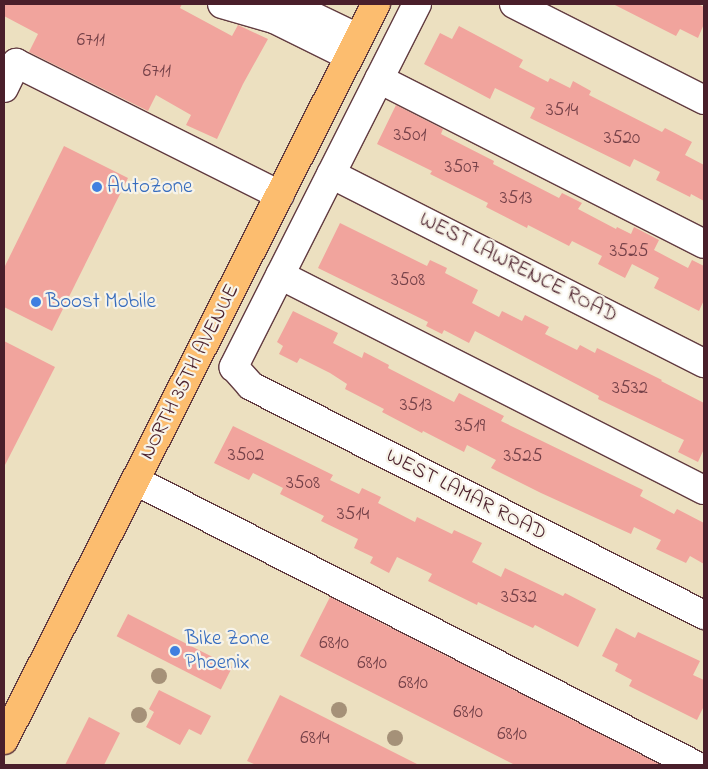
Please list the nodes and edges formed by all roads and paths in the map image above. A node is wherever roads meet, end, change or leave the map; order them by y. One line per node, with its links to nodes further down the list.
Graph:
1 (222, 4): 6 (street)
2 (287, 4): 6 (street)
3 (376, 4): 6 (main road, NORTH 35TH AVENUE)
4 (417, 4): 7 (street, NORTH 35TH AVENUE)
5 (514, 4): 9 (street)
6 (354, 47): 11 (main road, NORTH 35TH AVENUE)
7 (379, 79): 10 (street, NORTH 35TH AVENUE); 12 (street)
8 (4, 88): 11 (street)
9 (704, 100)
10 (331, 174): 13 (street, NORTH 35TH AVENUE); 14 (street, WEST LAWRENCE ROAD)
11 (280, 195): 16 (main road, NORTH 35TH AVENUE)
12 (704, 244)
13 (280, 275): 15 (street, NORTH 35TH AVENUE); 17 (street)
14 (704, 363)
15 (234, 367): 18 (street, WEST LAMAR ROAD)
16 (136, 481): 19 (main road, NORTH 35TH AVENUE); 20 (street)
17 (704, 490)
18 (704, 615)
19 (4, 740)
20 (696, 765)

